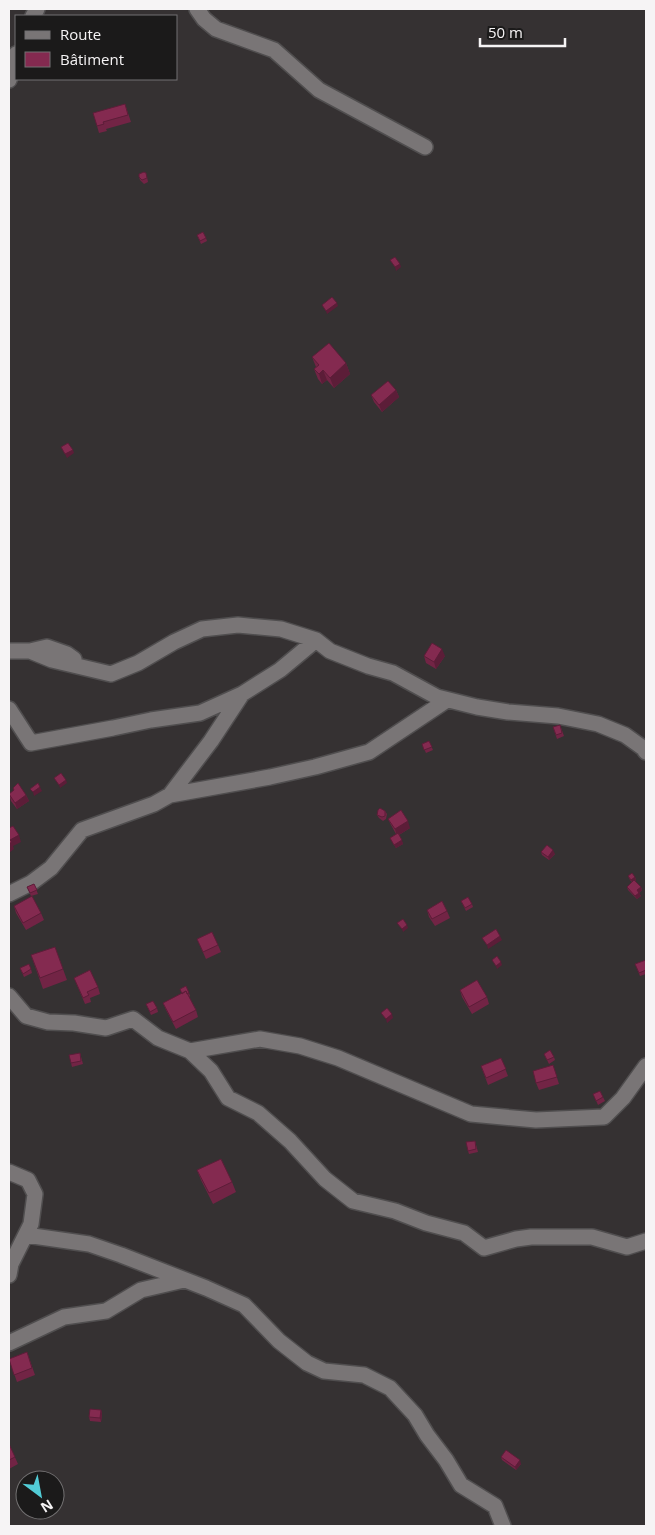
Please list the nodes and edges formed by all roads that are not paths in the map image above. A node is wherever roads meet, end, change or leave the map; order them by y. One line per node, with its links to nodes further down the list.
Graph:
1 (197, 9): 4 (street)
2 (15, 58): 3 (street)
3 (9, 80)
4 (425, 147)
5 (316, 640): 6 (street); 7 (street); 8 (street)
6 (9, 651)
7 (242, 694): 9 (street); 11 (street)
8 (447, 700): 10 (street); 11 (street)
9 (9, 708)
10 (646, 752)
11 (170, 795): 12 (street)
12 (9, 894)
13 (9, 996): 14 (street)
14 (190, 1051): 15 (street); 18 (street)
15 (646, 1066)
16 (9, 1172): 17 (street)
17 (26, 1234): 19 (street); 20 (street)
18 (646, 1241)
19 (9, 1275)
20 (184, 1280): 21 (street); 22 (street)
21 (9, 1343)
22 (503, 1526)

